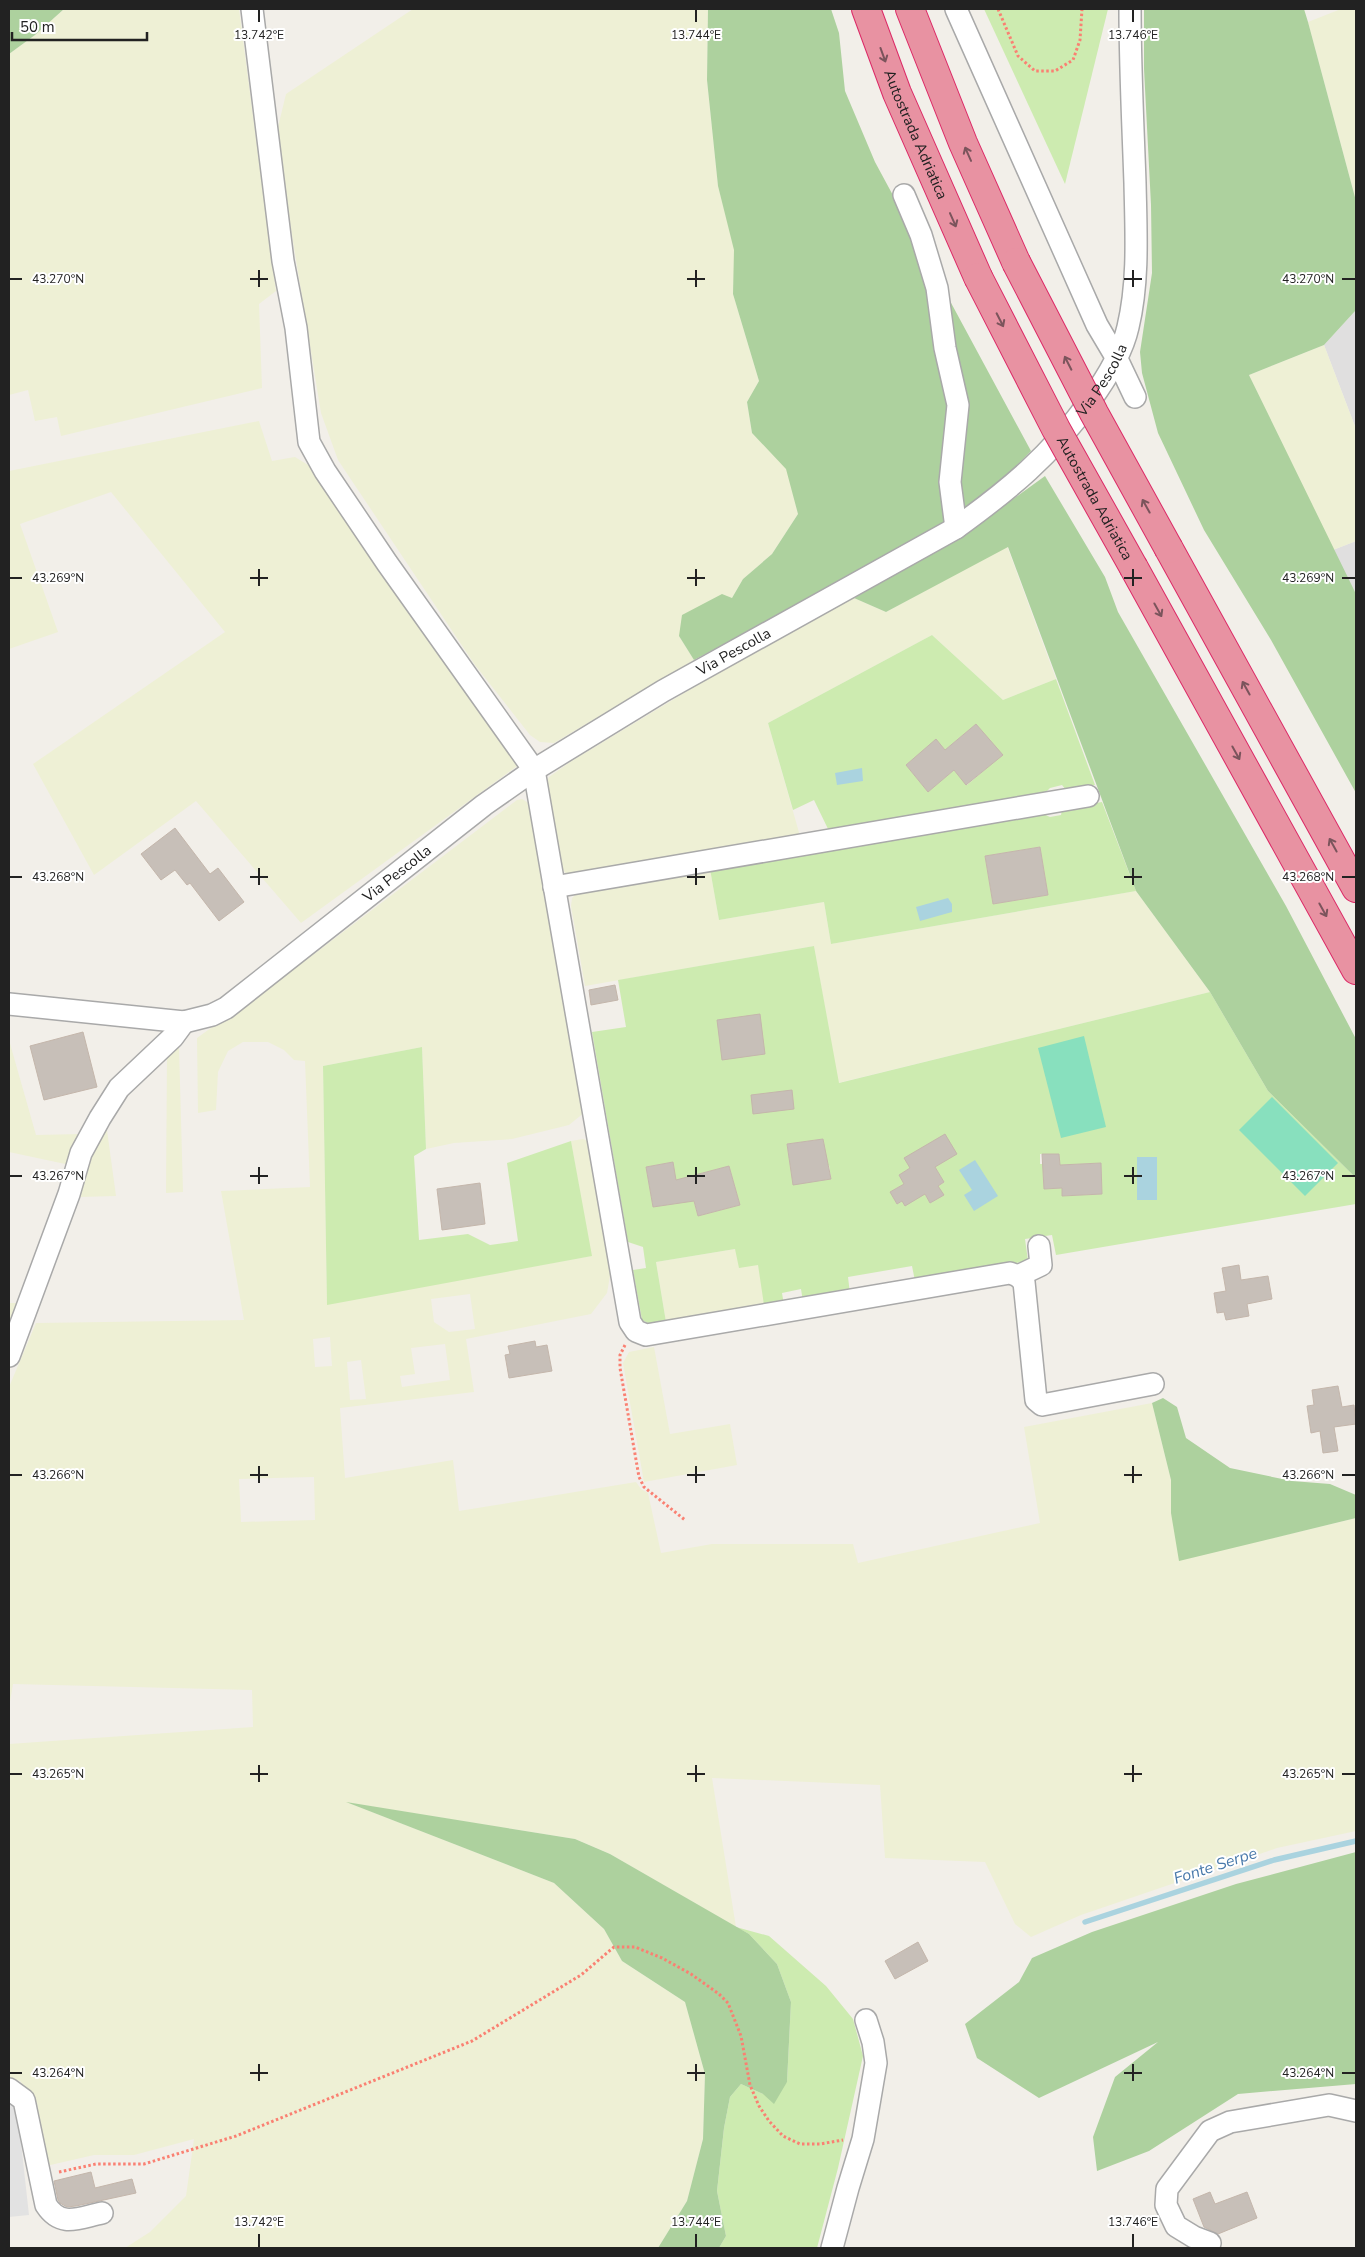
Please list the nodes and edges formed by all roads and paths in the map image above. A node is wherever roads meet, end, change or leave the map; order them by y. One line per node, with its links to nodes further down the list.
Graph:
1 (252, 9): 12 (street)
2 (866, 9): 16 (highway, Autostrada Adriatica, one-way to 16, bridge)
3 (910, 9): 15 (highway, one-way to 3, bridge)
4 (956, 9): 9 (street)
5 (998, 9): 6 (path)
6 (1082, 9)
7 (1130, 9): 9 (street, Via Pescolla)
8 (904, 195): 11 (street)
9 (1116, 357): 10 (street); 11 (street, Via Pescolla)
10 (1136, 397)
11 (956, 528): 12 (street, Via Pescolla)
12 (534, 770): 14 (street); 18 (street, Via Pescolla)
13 (1088, 796): 14 (street)
14 (554, 886): 21 (street)
15 (1356, 888)
16 (1356, 970)
17 (9, 1004): 18 (street, Via Pescolla)
18 (184, 1022): 22 (street)
19 (1039, 1246): 20 (street)
20 (1018, 1276): 21 (street); 23 (street)
21 (636, 1331): 24 (path)
22 (9, 1356)
23 (1153, 1384)
24 (685, 1520)
25 (866, 2020): 28 (street)
26 (9, 2088): 29 (street)
27 (1356, 2111): 31 (street)
28 (863, 2139): 29 (path); 32 (street)
29 (40, 2177): 30 (street)
30 (102, 2213)
31 (1210, 2243)
32 (832, 2248)

